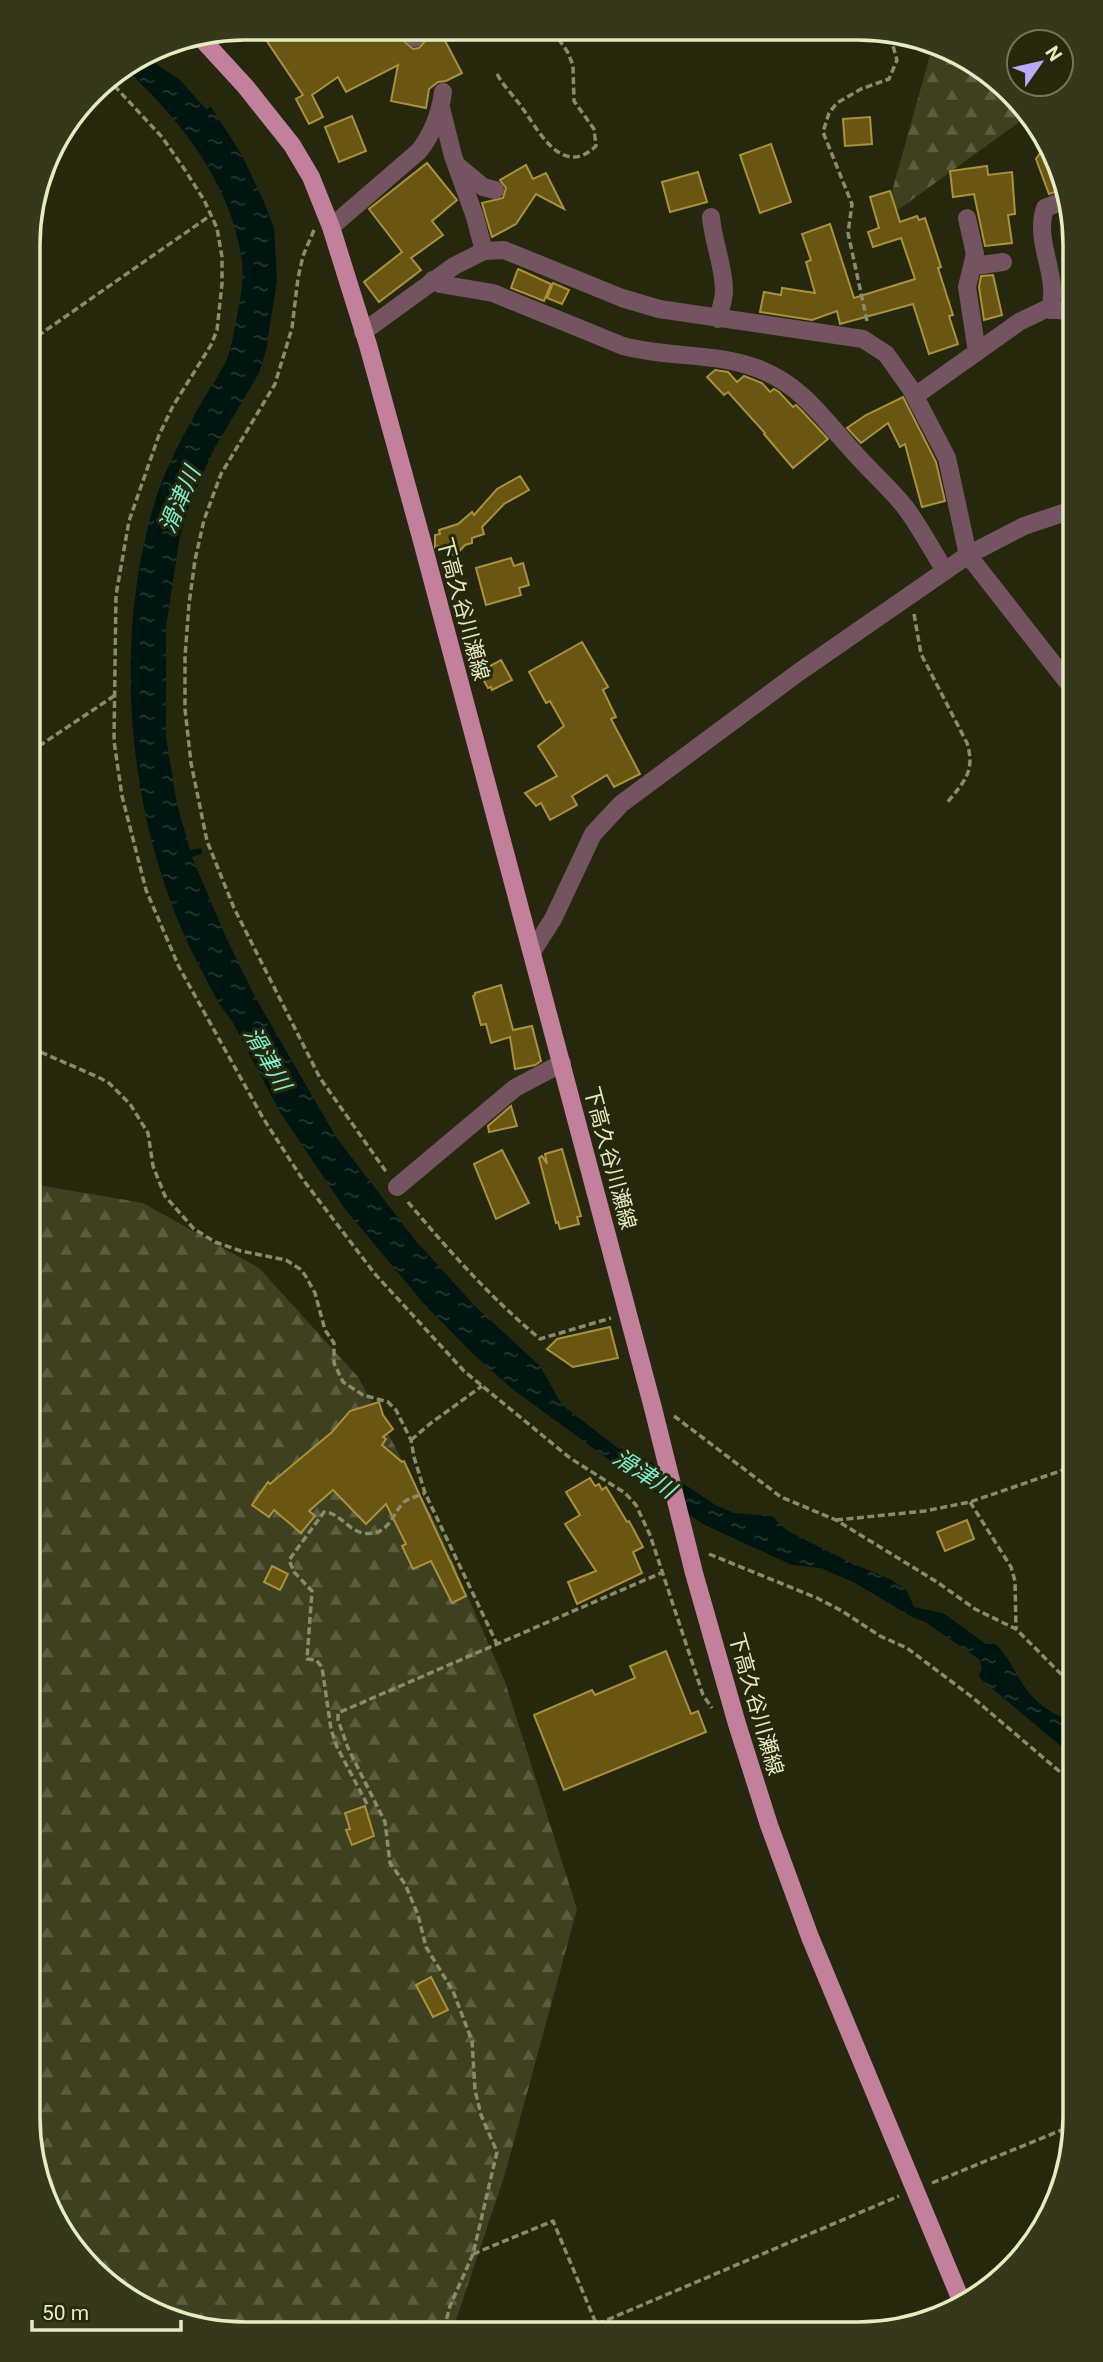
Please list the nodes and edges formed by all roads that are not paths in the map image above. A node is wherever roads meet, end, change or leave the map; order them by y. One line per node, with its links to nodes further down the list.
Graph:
1 (210, 43): 7 (main road, 下高久谷川瀬線)
2 (456, 166): 3 (street); 7 (street); 8 (street)
3 (495, 190)
4 (1058, 203): 12 (street)
5 (711, 217): 13 (street)
6 (967, 218): 10 (street)
7 (331, 227): 14 (main road, 下高久谷川瀬線)
8 (484, 251): 11 (street); 13 (street)
9 (1003, 262): 10 (street)
10 (974, 266): 15 (street)
11 (433, 280): 14 (street); 19 (street)
12 (1059, 311): 15 (street)
13 (718, 319): 16 (street)
14 (363, 332): 21 (main road, 下高久谷川瀬線)
15 (977, 352): 16 (street)
16 (915, 396): 18 (street)
17 (1063, 513): 18 (street)
18 (968, 555): 19 (street); 20 (street)
19 (945, 571): 21 (street)
20 (1063, 676)
21 (532, 952): 22 (main road, 下高久谷川瀬線)
22 (562, 1063): 23 (street); 24 (main road, 下高久谷川瀬線)
23 (397, 1187)
24 (959, 2295)

